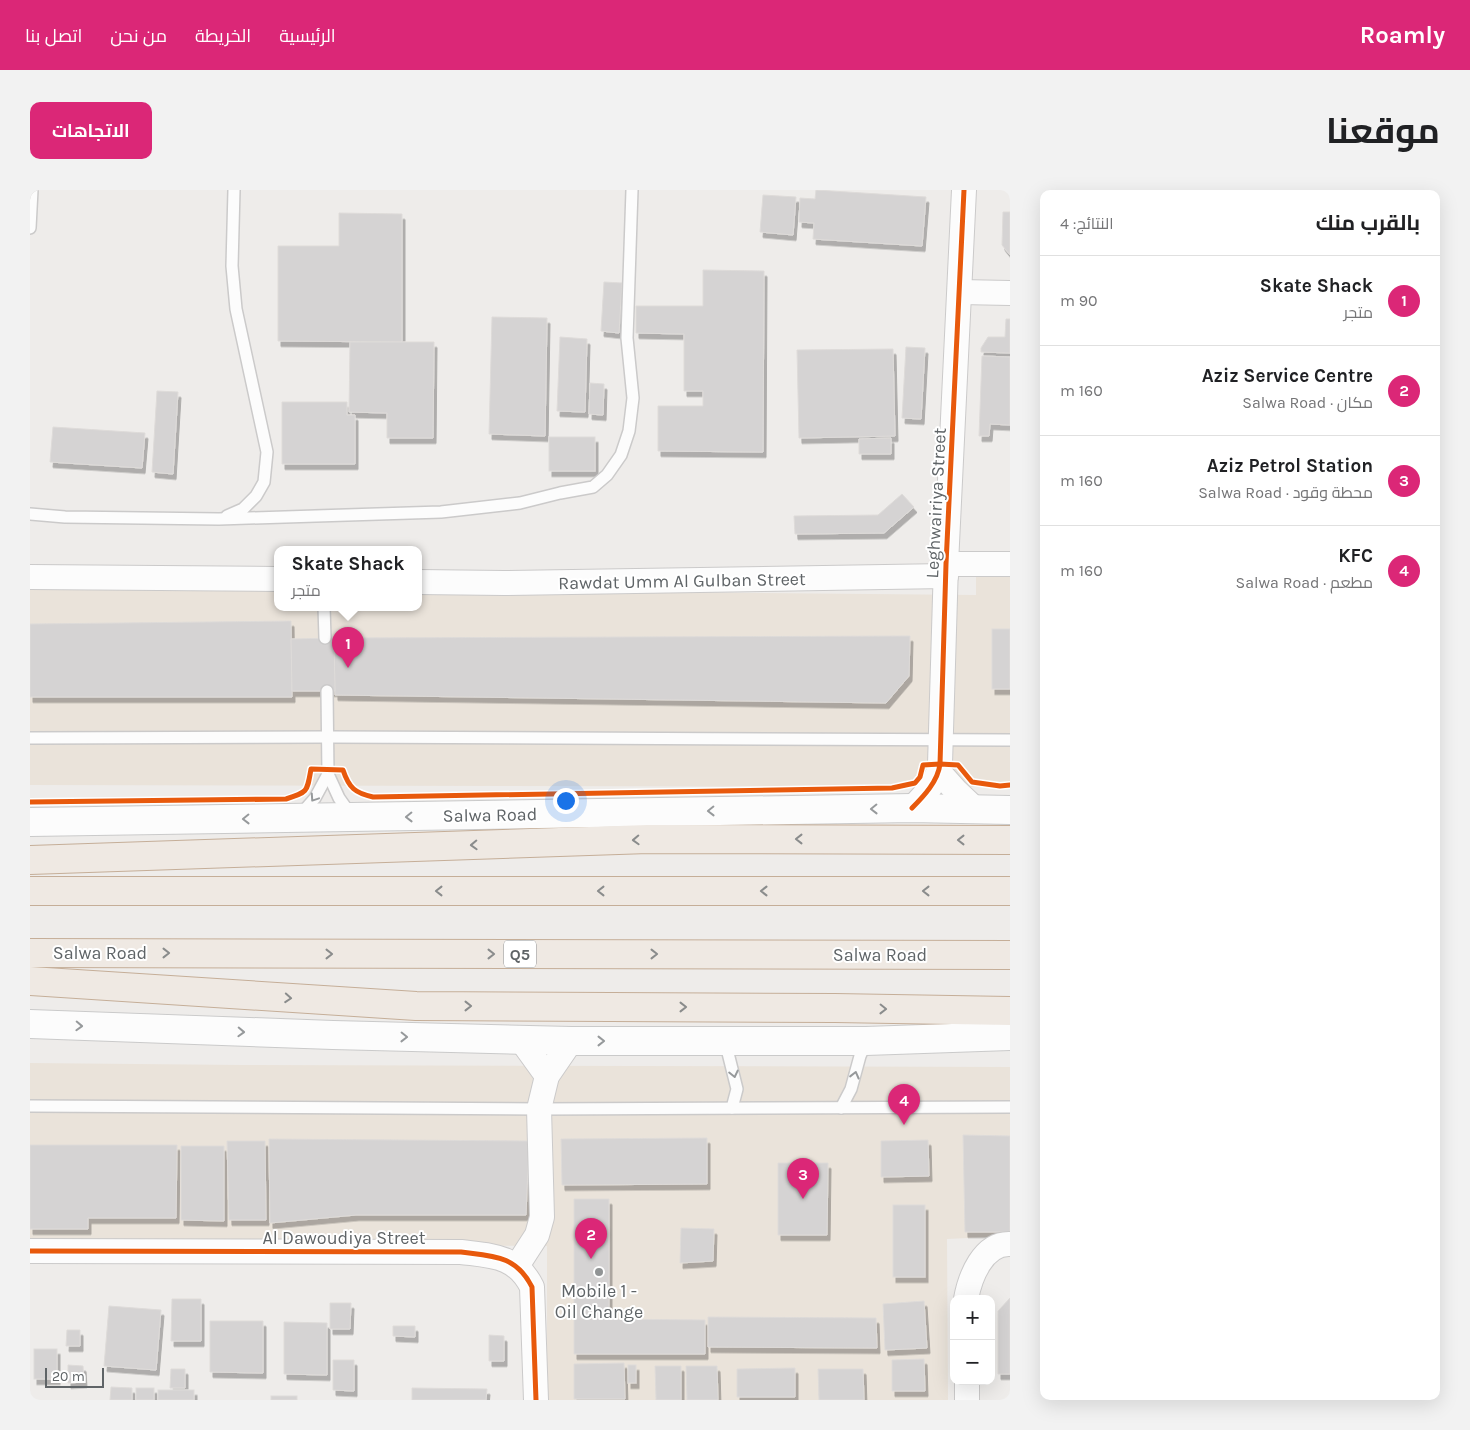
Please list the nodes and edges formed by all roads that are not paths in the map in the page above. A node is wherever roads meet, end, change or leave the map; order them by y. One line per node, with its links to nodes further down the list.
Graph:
1 (32, 190): 5 (lane)
2 (234, 190): 9 (lane)
3 (632, 190): 9 (lane)
4 (964, 190): 6 (street, Leghwairiya Street)
5 (30, 228)
6 (960, 292): 7 (street); 11 (street, Leghwairiya Street)
7 (1010, 293)
8 (30, 514): 9 (lane)
9 (219, 519)
10 (1010, 564): 11 (street, Rawdat Umm Al Gulban Street)
11 (946, 570): 14 (street, Rawdat Umm Al Gulban Street); 20 (street, Leghwairiya Street)
12 (30, 577): 13 (street)
13 (274, 579)
14 (422, 582)
15 (324, 611): 16 (lane)
16 (325, 638)
17 (327, 690): 18 (lane)
18 (329, 737): 19 (lane); 20 (lane); 23 (lane)
19 (30, 738)
20 (942, 739): 21 (lane); 22 (street, Leghwairiya Street)
21 (1010, 740)
22 (939, 772): 24 (street, Leghwairiya Street); 25 (street)
23 (328, 774): 27 (lane); 28 (lane, one-way to 28)
24 (912, 808): 25 (main road, Salwa Road); 27 (main road, Salwa Road, one-way to 27)
25 (975, 809): 26 (main road, Salwa Road)
26 (1010, 810)
27 (354, 818): 28 (main road, Salwa Road)
28 (297, 819): 29 (main road, Salwa Road, one-way to 29)
29 (30, 822)
30 (1010, 840): 31 (highway, one-way to 31)
31 (30, 860)
32 (30, 891): 33 (highway, one-way to 32)
33 (1010, 891)
34 (30, 953): 35 (highway, Salwa Road / Q5, one-way to 35)
35 (1010, 955)
36 (30, 981): 37 (highway, one-way to 37)
37 (1010, 1011)
38 (30, 1024): 40 (main road, one-way to 40)
39 (1010, 1036): 43 (main road)
40 (521, 1040): 42 (main road); 44 (street)
41 (725, 1040): 42 (main road, one-way to 41); 43 (main road); 47 (lane, one-way to 47)
42 (571, 1041): 44 (street)
43 (866, 1041): 48 (lane, one-way to 43)
44 (547, 1076): 49 (street)
45 (30, 1106): 49 (lane)
46 (1010, 1107): 48 (lane)
47 (732, 1108): 48 (lane); 49 (lane)
48 (841, 1108)
49 (540, 1109): 52 (street)
50 (1010, 1244): 53 (street)
51 (30, 1251): 52 (street, Al Dawoudiya Street)
52 (517, 1266): 55 (street)
53 (967, 1295)
54 (967, 1385): 56 (street)
55 (536, 1400)
56 (967, 1400)

